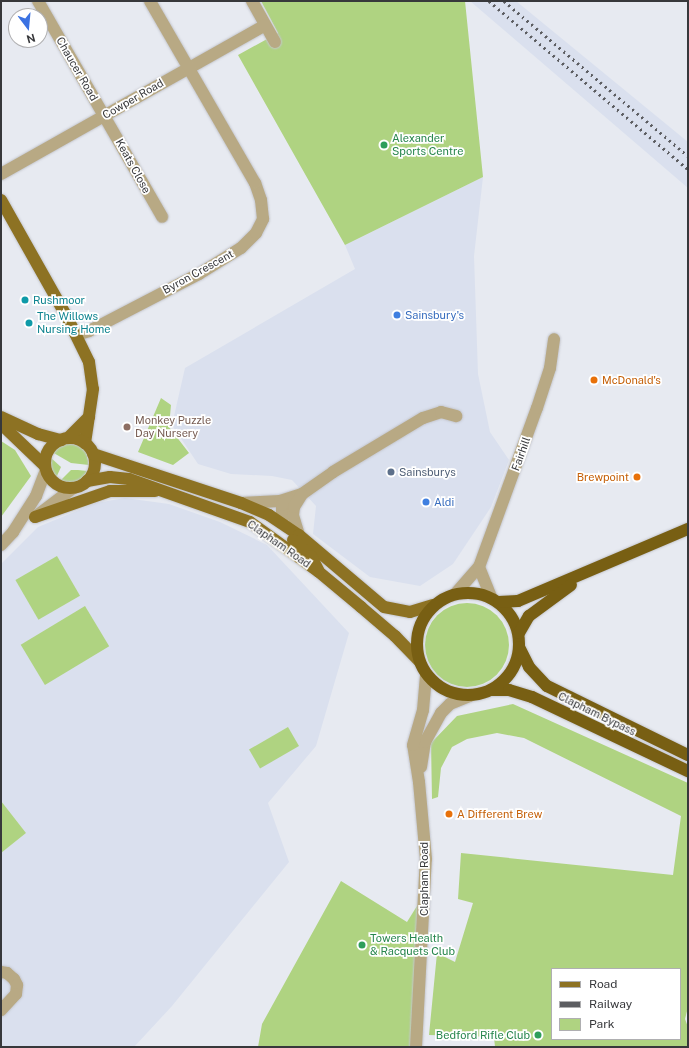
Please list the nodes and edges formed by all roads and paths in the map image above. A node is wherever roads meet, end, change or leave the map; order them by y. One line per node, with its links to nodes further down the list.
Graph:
1 (38, 1): 7 (street, Chaucer Road)
2 (150, 1): 6 (street, Byron Crescent)
3 (252, 1): 4 (street)
4 (265, 25): 5 (street); 6 (street, Cowper Road)
5 (275, 42)
6 (188, 67): 7 (street, Cowper Road); 11 (street, Byron Crescent)
7 (104, 115): 8 (street, Cowper Road); 10 (street, Keats Close)
8 (1, 174)
9 (1, 200): 11 (main road)
10 (162, 217)
11 (76, 335): 15 (main road)
12 (554, 339): 34 (street, Fairhill)
13 (456, 416): 24 (street)
14 (1, 417): 17 (main road)
15 (89, 417): 17 (main road); 18 (main road)
16 (1, 424): 20 (main road)
17 (64, 439): 18 (main road); 20 (main road)
18 (85, 444): 19 (main road)
19 (93, 454): 21 (main road); 26 (main road, Clapham Road)
20 (45, 470): 22 (main road); 30 (street)
21 (87, 481): 22 (main road); 23 (main road, Clapham Road)
22 (73, 488): 27 (street)
23 (160, 491): 27 (main road); 35 (main road, Clapham Road)
24 (302, 494): 25 (street); 31 (street)
25 (288, 499): 26 (street); 28 (street)
26 (241, 502): 28 (main road, Clapham Road)
27 (35, 517): 30 (street)
28 (282, 523): 31 (main road, Clapham Road); 35 (main road)
29 (688, 529): 33 (highway)
30 (13, 532): 32 (street)
31 (299, 536): 38 (main road, Clapham Road)
32 (1, 545)
33 (600, 566): 37 (highway); 39 (highway)
34 (479, 567): 36 (street, Fairhill); 37 (street)
35 (319, 572): 41 (main road, Clapham Road)
36 (456, 593): 37 (highway); 38 (highway)
37 (495, 600): 39 (highway)
38 (433, 605): 41 (highway)
39 (519, 633): 40 (highway)
40 (519, 647): 43 (highway); 45 (highway, Clapham Bypass)
41 (419, 661): 42 (highway)
42 (426, 674): 44 (highway); 47 (street, Clapham Road)
43 (491, 690): 44 (highway); 46 (highway, Clapham Bypass)
44 (470, 696): 47 (street, Clapham Road)
45 (684, 754)
46 (688, 771)
47 (419, 782): 50 (street, Clapham Road)
48 (1, 972): 49 (street)
49 (1, 1010)
50 (416, 1047)

